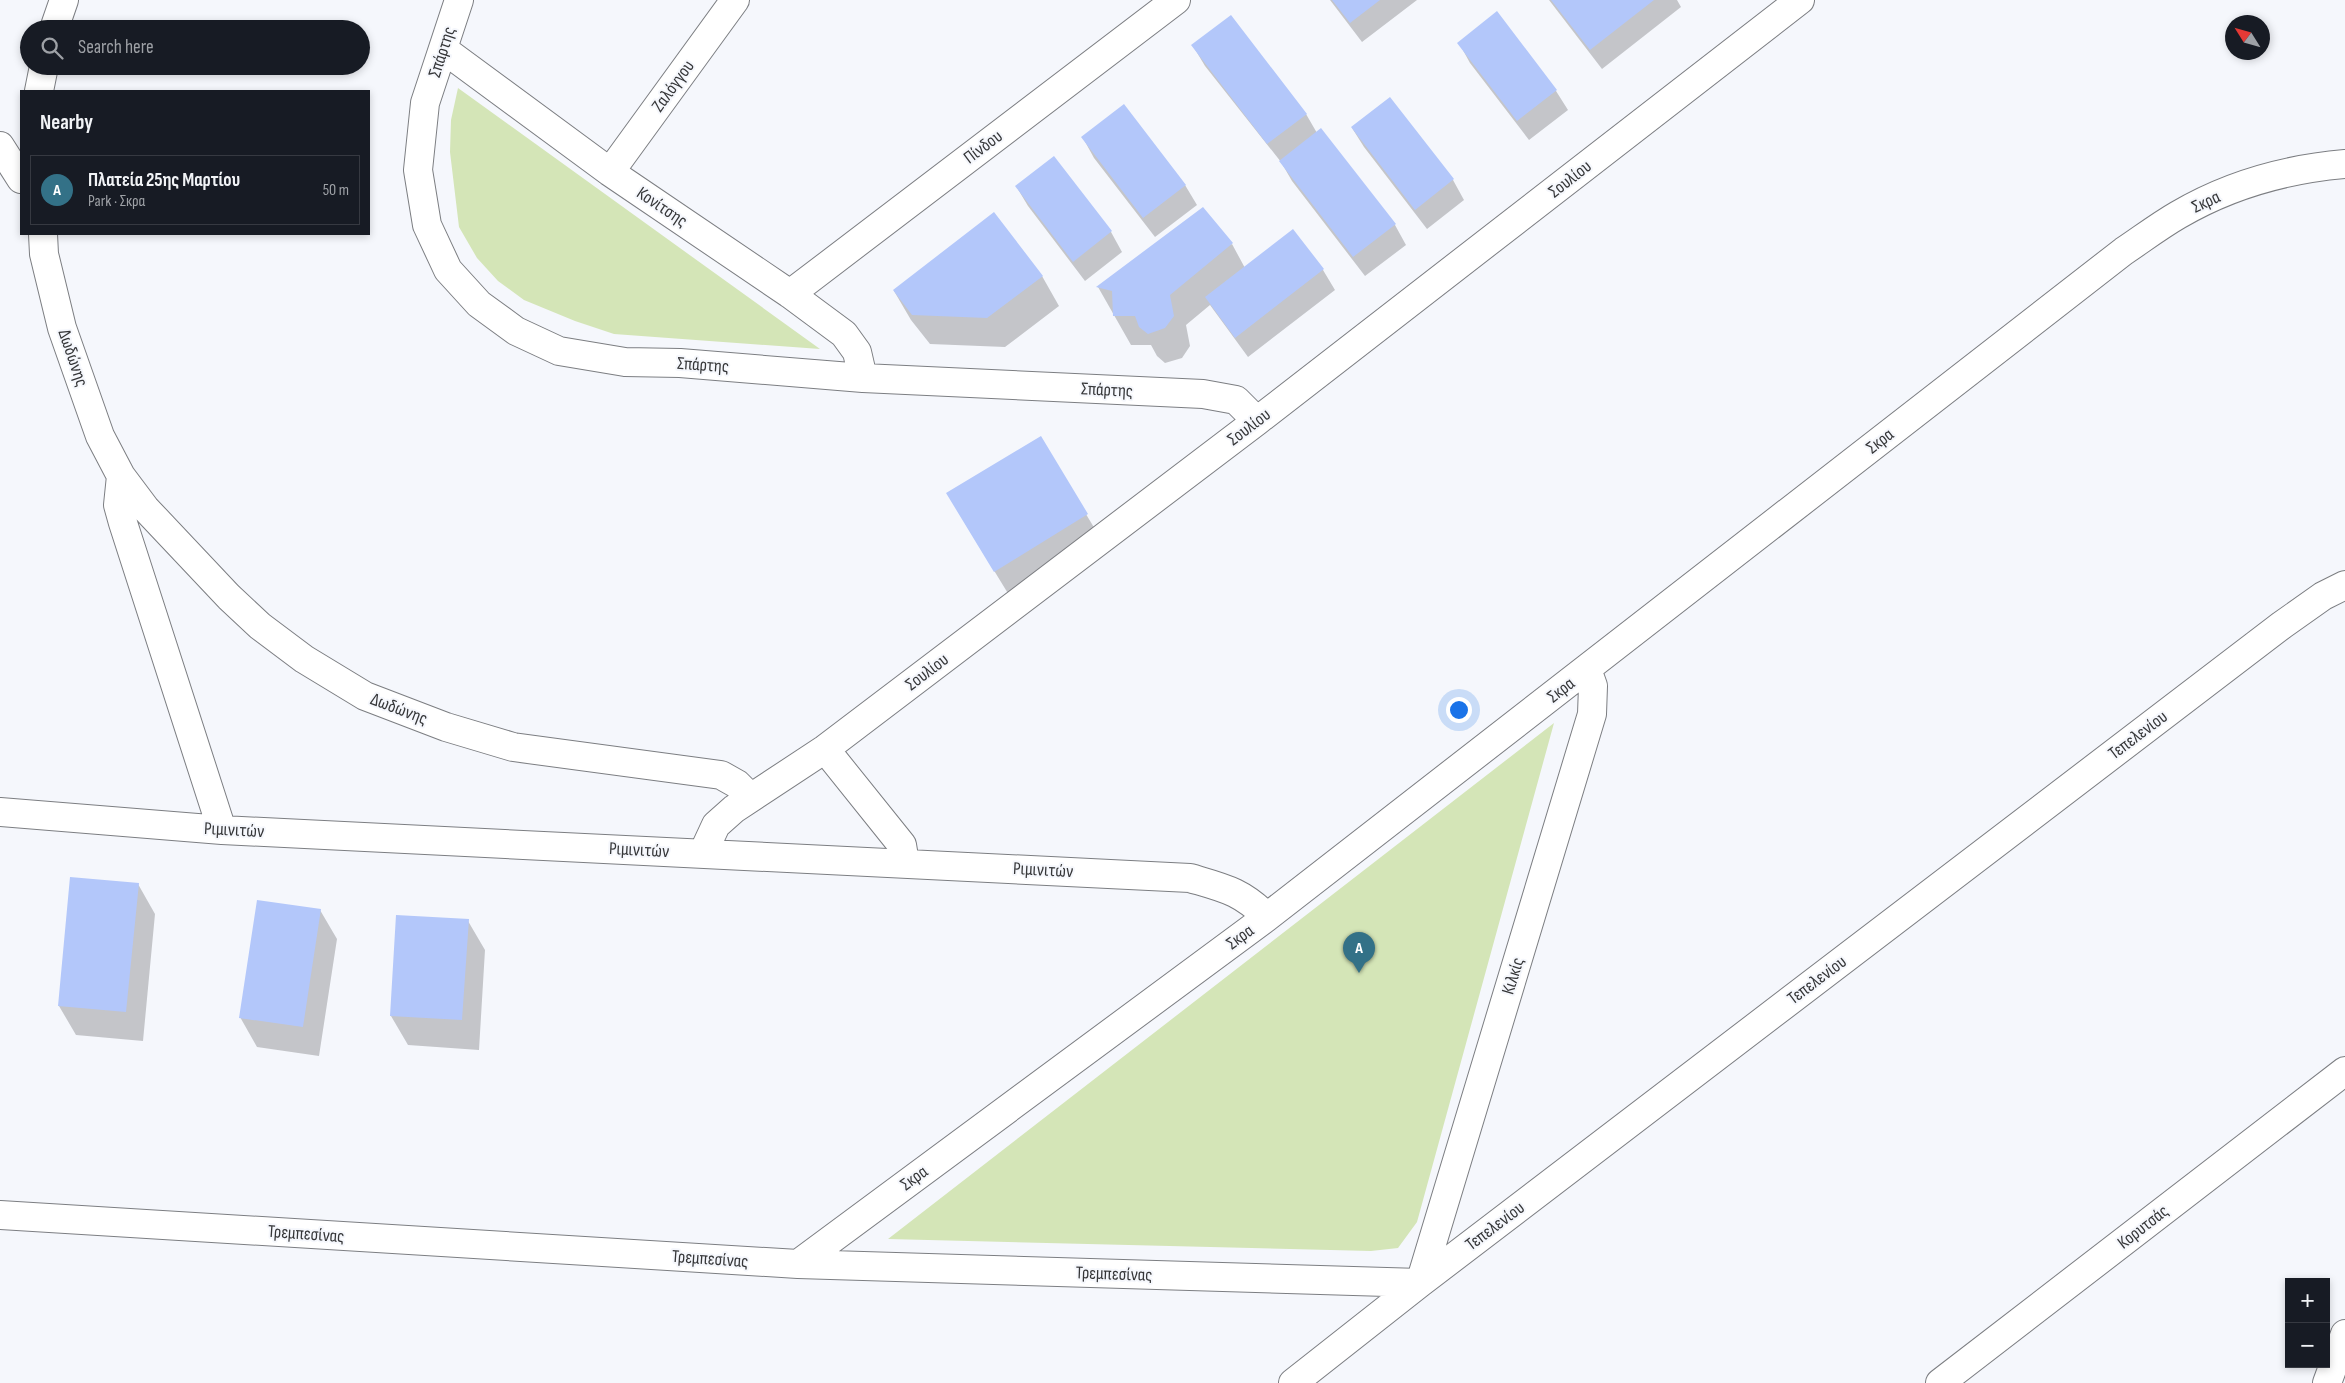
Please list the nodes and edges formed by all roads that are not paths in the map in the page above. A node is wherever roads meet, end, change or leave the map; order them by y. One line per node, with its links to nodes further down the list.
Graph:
1 (64, 0): 6 (street)
2 (458, 0): 7 (street, Σπάρτης)
3 (735, 0): 12 (street, Ζαλόγγου)
4 (1176, 0): 15 (street, Πίνδου)
5 (1800, 0): 17 (street, Σουλίου)
6 (57, 20)
7 (443, 49): 12 (street, Κονίτσης); 16 (street, Σπάρτης)
8 (43, 75): 9 (street)
9 (40, 90)
10 (0, 146): 13 (street)
11 (2345, 164): 20 (street, Σκρα)
12 (610, 172): 15 (street, Κονίτσης)
13 (20, 177)
14 (44, 235): 18 (street, Δωδώνης)
15 (790, 294): 16 (street, Κονίτσης)
16 (863, 378): 17 (street, Σπάρτης)
17 (1257, 420): 21 (street, Σουλίου)
18 (121, 476): 22 (street, Δωδώνης); 24 (street)
19 (2345, 585): 31 (street, Τεπελενίου)
20 (1587, 669): 27 (street, Σκρα); 31 (street, Κιλκίς)
21 (825, 749): 22 (street, Σουλίου); 26 (street)
22 (750, 797): 25 (street, Σουλίου)
23 (0, 812): 24 (street, Ριμινιτών)
24 (222, 830): 25 (street, Ριμινιτών)
25 (703, 853): 26 (street, Ριμινιτών)
26 (905, 863): 27 (street, Ριμινιτών)
27 (1267, 917): 30 (street, Σκρα)
28 (2345, 1072): 34 (street, Κορυτσάς)
29 (0, 1215): 30 (street, Τρεμπεσίνας)
30 (798, 1264): 31 (street, Τρεμπεσίνας)
31 (1420, 1283): 33 (street, Τεπελενίου)
32 (2345, 1334): 35 (street)
33 (1293, 1383)
34 (1940, 1383)
35 (2327, 1383)

